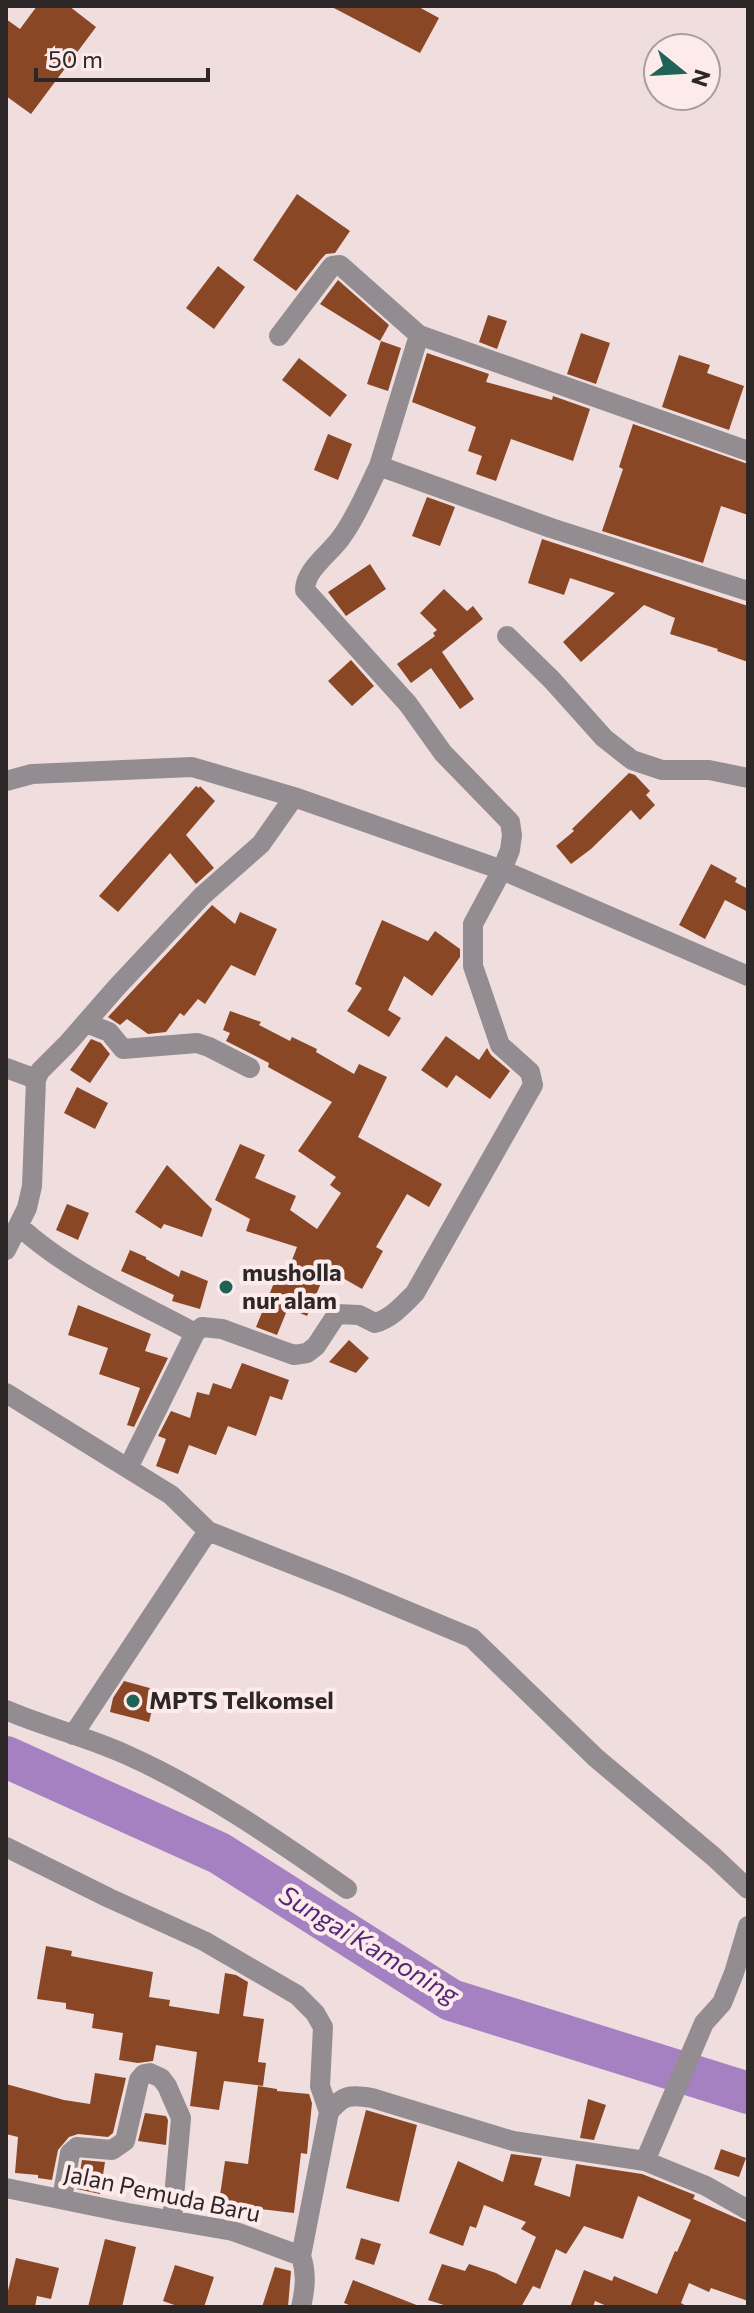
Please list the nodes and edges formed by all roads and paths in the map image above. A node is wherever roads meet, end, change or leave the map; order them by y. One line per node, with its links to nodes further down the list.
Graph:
1 (419, 335): 2 (street); 3 (street); 4 (street)
2 (279, 336)
3 (748, 451)
4 (379, 466): 5 (street); 10 (street)
5 (748, 591)
6 (507, 636): 7 (street)
7 (748, 778)
8 (6, 781): 9 (street)
9 (294, 797): 10 (street); 12 (street)
10 (502, 870): 11 (street); 18 (street)
11 (748, 976)
12 (86, 1023): 14 (street); 15 (street)
13 (6, 1068): 15 (street)
14 (250, 1068)
15 (36, 1079): 16 (street)
16 (19, 1226): 17 (street); 18 (street)
17 (6, 1250)
18 (195, 1333): 20 (street)
19 (6, 1393): 20 (street)
20 (128, 1468): 21 (street)
21 (208, 1531): 23 (street); 26 (street)
22 (6, 1710): 23 (street)
23 (73, 1735): 25 (street)
24 (6, 1847): 28 (street)
25 (347, 1889)
26 (748, 1889)
27 (748, 1926): 29 (street)
28 (329, 2112): 29 (street); 34 (street)
29 (645, 2161): 32 (street)
30 (6, 2188): 31 (street, Jalan Pemuda Baru)
31 (62, 2199): 33 (street, Jalan Pemuda Baru); 33 (street)
32 (748, 2210)
33 (172, 2220): 34 (street, Jalan Pemuda Baru)
34 (301, 2256): 35 (street)
35 (301, 2307)

